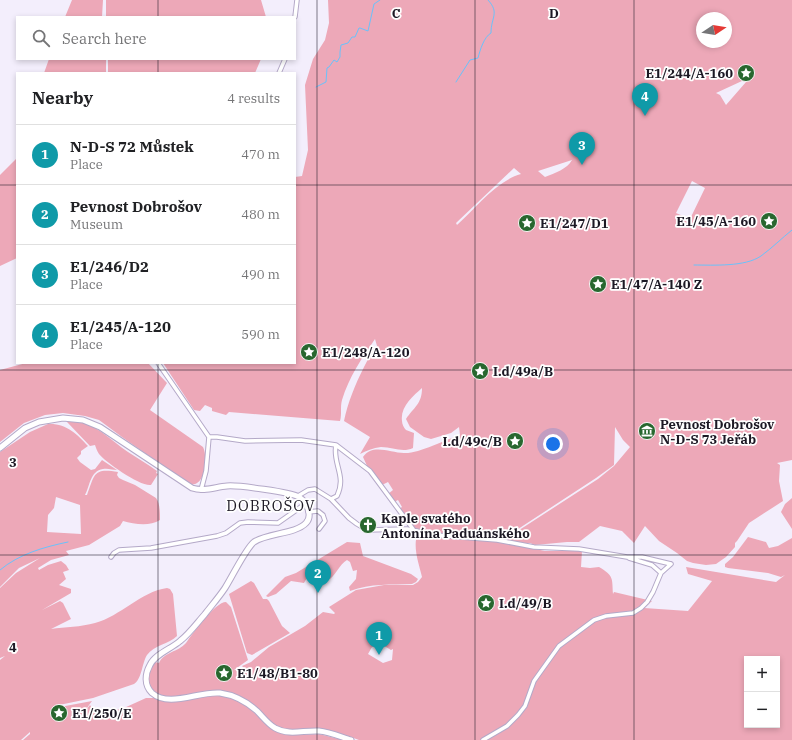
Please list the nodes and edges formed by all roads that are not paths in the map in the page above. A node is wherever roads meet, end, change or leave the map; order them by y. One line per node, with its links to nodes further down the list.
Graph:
1 (297, 0): 2 (street)
2 (295, 16)
3 (285, 60): 4 (street)
4 (279, 72)
5 (159, 364): 6 (street)
6 (209, 437): 7 (street); 9 (street)
7 (336, 445): 11 (street); 17 (street)
8 (0, 448): 9 (street)
9 (202, 490): 10 (street)
10 (298, 496): 12 (street); 13 (street)
11 (337, 496): 12 (street); 14 (street)
12 (331, 499): 14 (street)
13 (306, 504): 15 (street); 18 (street)
14 (338, 506): 17 (street)
15 (308, 512): 16 (street); 21 (street)
16 (319, 529)
17 (413, 530): 19 (street)
18 (111, 557)
19 (626, 557): 20 (street); 20 (street)
20 (661, 573): 22 (street)
21 (351, 740)
22 (483, 740)

